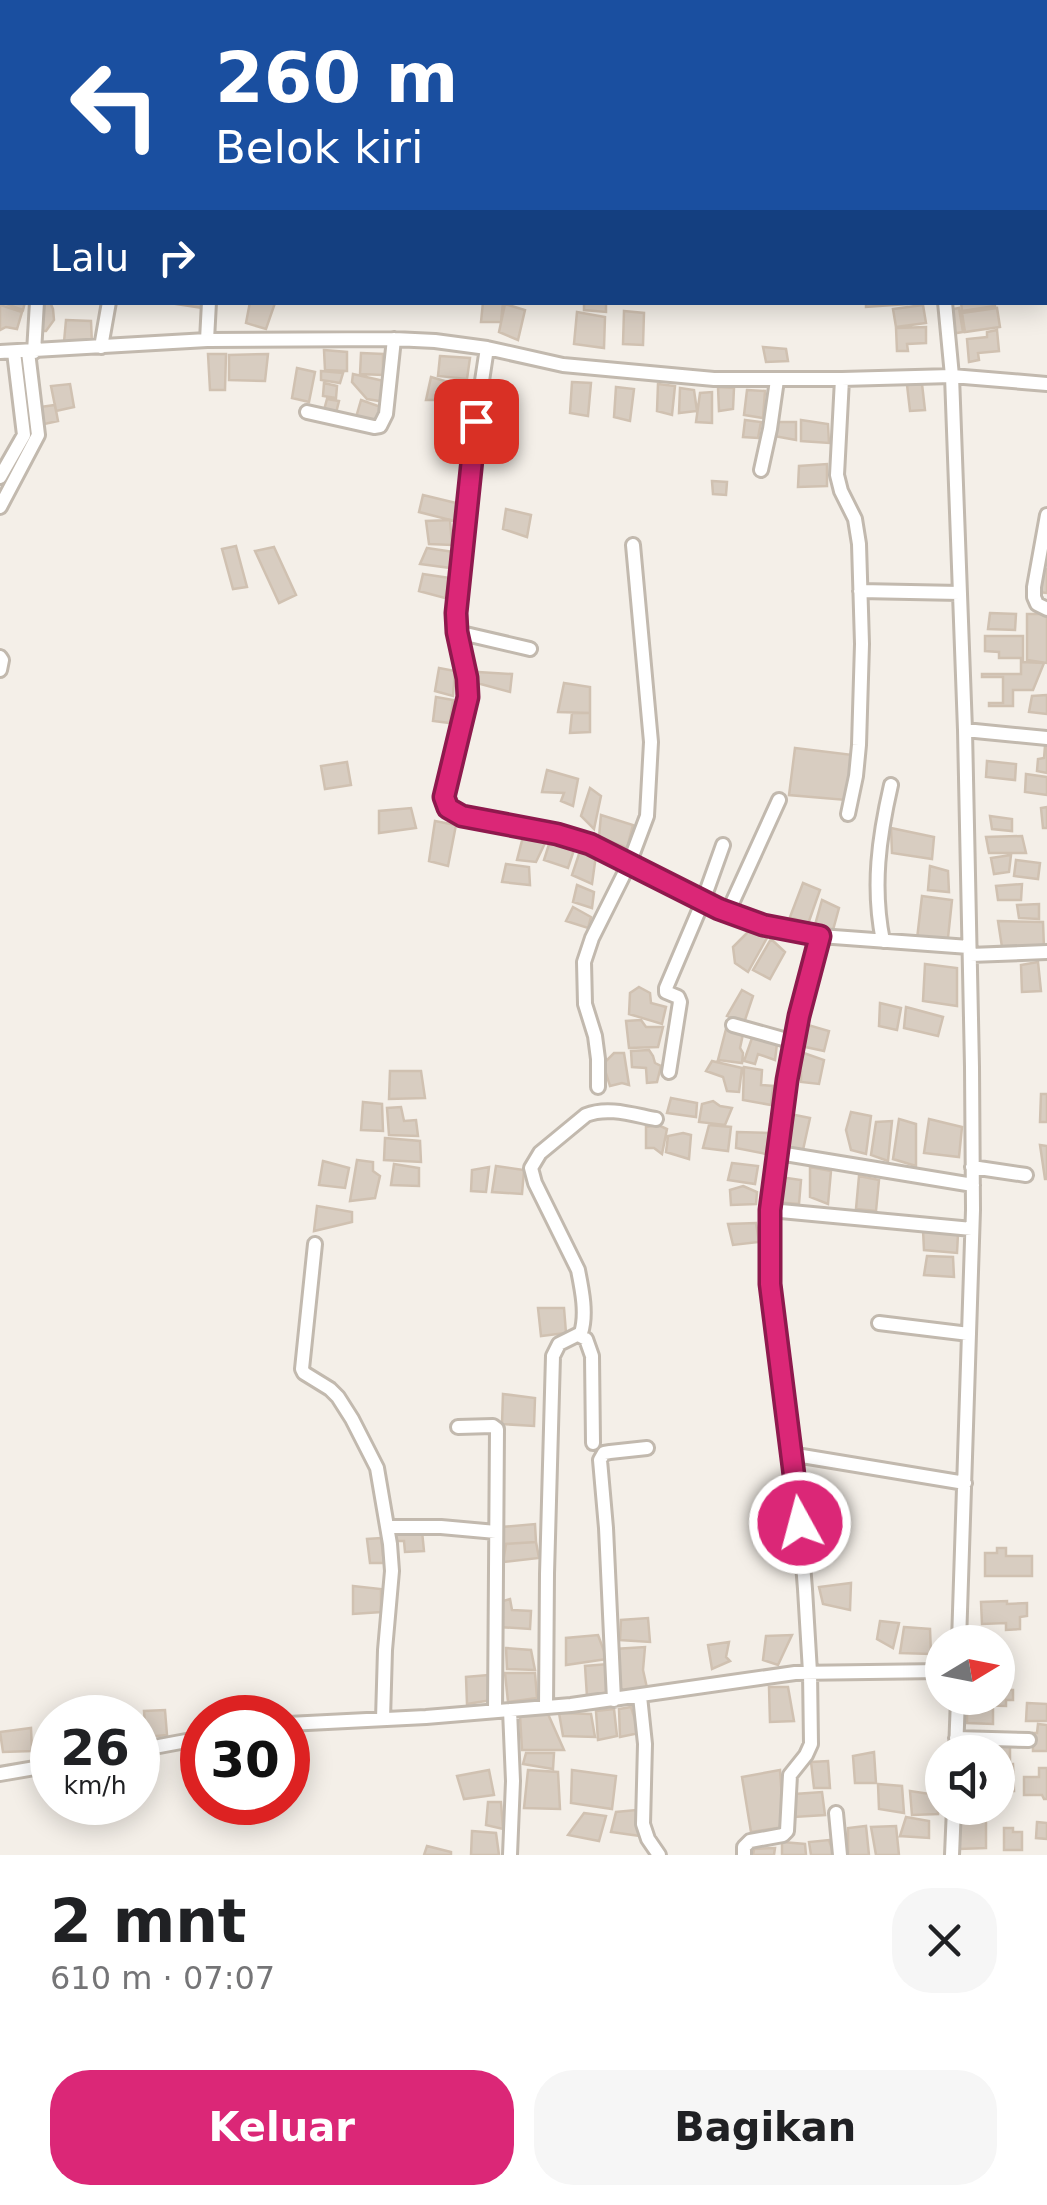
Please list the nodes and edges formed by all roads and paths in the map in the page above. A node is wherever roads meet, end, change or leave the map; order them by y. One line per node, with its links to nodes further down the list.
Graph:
1 (37, 305): 9 (street)
2 (108, 305): 7 (street)
3 (209, 305): 6 (street)
4 (945, 305): 10 (street)
5 (394, 338): 6 (street); 8 (street); 14 (street)
6 (207, 340): 7 (street)
7 (101, 346): 9 (street)
8 (487, 348): 11 (street); 23 (street)
9 (19, 352): 16 (street)
10 (952, 376): 12 (street); 13 (street); 21 (street)
11 (777, 380): 12 (street); 15 (street)
12 (842, 380): 20 (street)
13 (1047, 384)
14 (307, 412)
15 (761, 470)
16 (7, 475): 17 (street)
17 (0, 508)
18 (1047, 515): 22 (street)
19 (633, 545): 33 (street)
20 (860, 592): 21 (street); 31 (street)
21 (960, 593): 27 (street)
22 (1044, 606)
23 (457, 632): 24 (street); 33 (street)
24 (530, 649)
25 (0, 657): 26 (street)
26 (0, 670)
27 (965, 730): 28 (street); 38 (street)
28 (1047, 738)
29 (890, 784): 37 (street)
30 (780, 800): 35 (street)
31 (848, 814)
32 (723, 845): 34 (street)
33 (629, 864): 34 (street); 43 (street)
34 (703, 901): 35 (street); 42 (street)
35 (728, 912): 36 (street)
36 (820, 936): 37 (street); 41 (street)
37 (883, 941): 38 (street)
38 (970, 951): 39 (street); 46 (street)
39 (1047, 952)
40 (733, 1026): 41 (street)
41 (794, 1042): 45 (street)
42 (669, 1072)
43 (598, 1087)
44 (656, 1119): 54 (street)
45 (778, 1154): 48 (street); 49 (street)
46 (972, 1167): 47 (street); 48 (street)
47 (1026, 1175)
48 (973, 1185): 50 (street)
49 (770, 1210): 50 (street); 58 (street)
50 (972, 1229): 53 (street)
51 (315, 1244): 60 (street)
52 (879, 1323): 53 (street)
53 (969, 1334): 59 (street)
54 (578, 1335): 56 (street); 67 (street)
55 (458, 1428): 61 (street)
56 (592, 1443)
57 (647, 1448): 66 (street)
58 (790, 1454): 59 (street); 64 (street)
59 (965, 1482): 62 (street)
60 (388, 1527): 61 (street); 69 (street)
61 (496, 1532): 68 (street)
62 (961, 1625)
63 (925, 1671): 64 (street)
64 (810, 1672): 65 (street); 79 (street)
65 (640, 1696): 66 (street); 78 (street)
66 (614, 1700): 67 (street)
67 (546, 1707): 68 (street)
68 (502, 1710): 69 (street); 77 (street)
69 (383, 1719): 70 (street)
70 (310, 1723)
71 (1029, 1740): 72 (street)
72 (1015, 1741)
73 (30, 1769): 74 (street)
74 (0, 1774)
75 (836, 1813): 80 (street)
76 (953, 1825): 81 (street)
77 (510, 1855)
78 (659, 1855)
79 (744, 1855)
80 (840, 1855)
81 (952, 1855)

